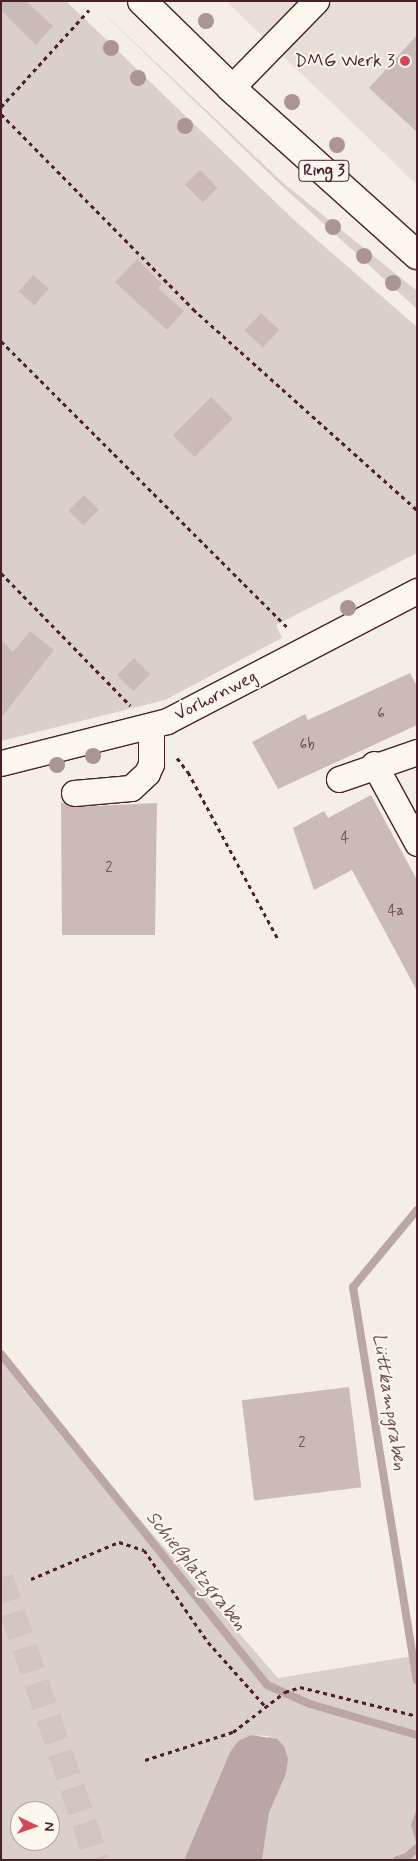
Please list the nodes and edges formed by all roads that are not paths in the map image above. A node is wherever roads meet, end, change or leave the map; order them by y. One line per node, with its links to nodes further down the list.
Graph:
1 (142, 1): 3 (main road, Ring 3)
2 (316, 1): 3 (street)
3 (231, 88): 4 (main road, Ring 3)
4 (417, 255)
5 (417, 591): 6 (street, Vorhornweg)
6 (151, 726): 8 (street, Vorhornweg); 11 (street)
7 (417, 752): 9 (street)
8 (1, 763)
9 (374, 764): 10 (street); 12 (street)
10 (339, 779)
11 (74, 793)
12 (417, 843)

